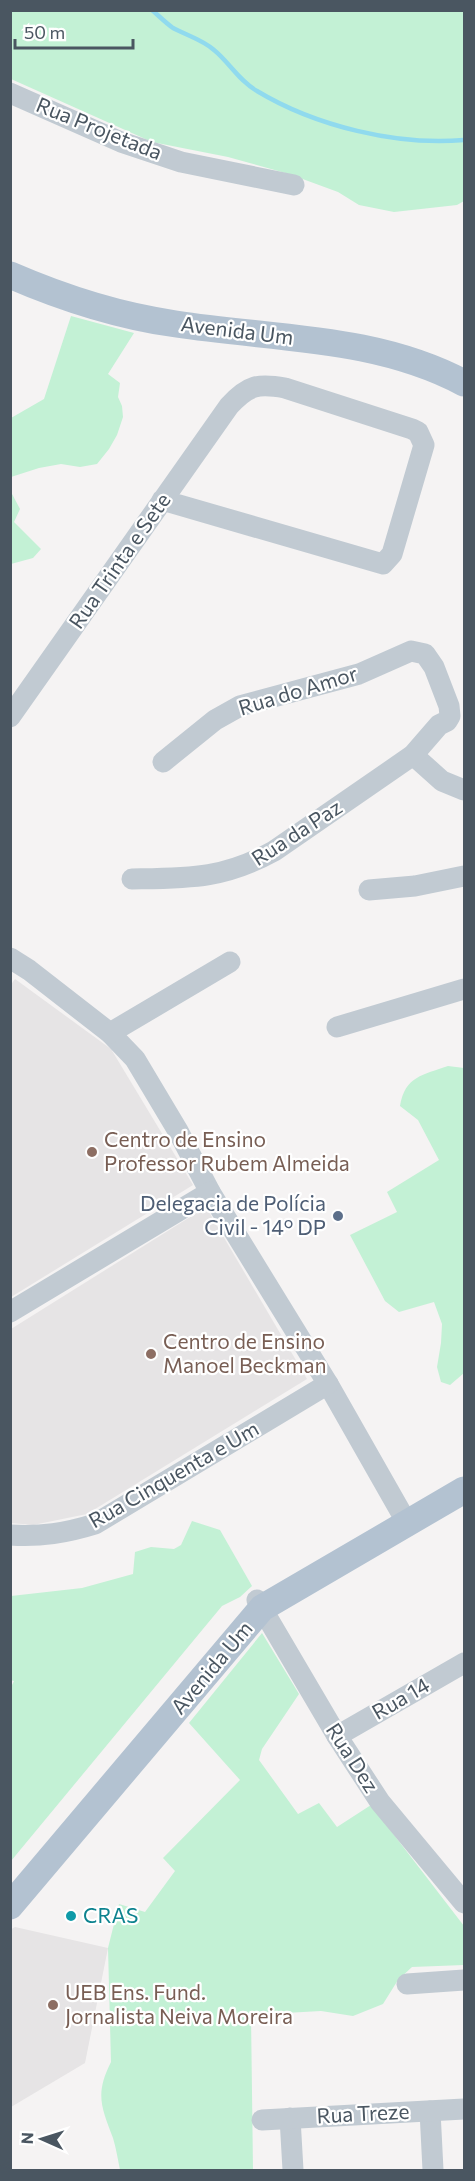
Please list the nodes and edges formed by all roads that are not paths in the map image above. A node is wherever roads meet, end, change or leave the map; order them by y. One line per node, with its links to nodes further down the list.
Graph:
1 (10, 93): 2 (street, Rua Projetada)
2 (294, 185)
3 (10, 256): 5 (main road, Avenida Um)
4 (10, 275): 6 (main road, Avenida Um)
5 (465, 366)
6 (465, 383)
7 (162, 500): 7 (street, Rua Trinta e Sete); 9 (street, Rua Trinta e Sete)
8 (411, 651): 10 (street, Rua da Paz); 11 (street, Rua do Amor)
9 (13, 706)
10 (413, 755): 12 (street); 14 (street, Rua da Paz)
11 (162, 762)
12 (465, 790)
13 (465, 876): 15 (street)
14 (132, 879)
15 (369, 890)
16 (12, 962): 20 (street)
17 (230, 962): 20 (street)
18 (465, 989): 19 (street)
19 (337, 1027)
20 (110, 1033): 21 (street)
21 (210, 1192): 22 (street); 23 (street)
22 (10, 1312)
23 (328, 1384): 26 (street); 27 (street, Rua Cinquenta e Um)
24 (465, 1475): 26 (main road, Avenida Um)
25 (465, 1490): 26 (main road, Avenida Um)
26 (404, 1518): 28 (main road, Avenida Um)
27 (10, 1535)
28 (260, 1604): 30 (street, Rua Dez); 31 (main road, Avenida Um); 33 (main road, Avenida Um)
29 (465, 1663): 30 (street, Rua 14)
30 (337, 1736): 32 (street, Rua Dez)
31 (10, 1892)
32 (465, 1904)
33 (10, 1906)
34 (465, 1980): 35 (street)
35 (406, 1984)
36 (465, 2109): 37 (street, Rua Treze)
37 (430, 2111): 38 (street, Rua Treze); 41 (street)
38 (290, 2118): 39 (street, Rua Treze); 40 (street)
39 (262, 2120)
40 (293, 2170)
41 (433, 2170)

